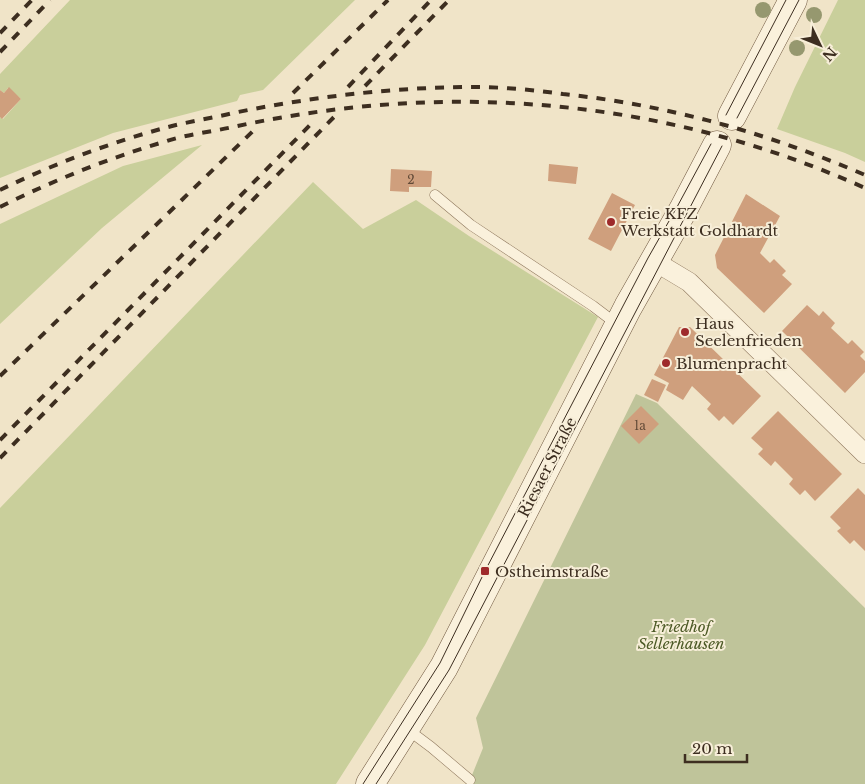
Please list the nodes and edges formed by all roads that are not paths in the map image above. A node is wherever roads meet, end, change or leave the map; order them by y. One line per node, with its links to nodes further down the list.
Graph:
1 (793, 0): 2 (main road)
2 (732, 116)
3 (717, 145): 5 (main road, Riesaer Straße)
4 (435, 195): 6 (lane)
5 (654, 261): 6 (main road, Riesaer Straße); 7 (street)
6 (619, 325): 8 (main road, Riesaer Straße)
7 (865, 454)
8 (406, 729): 9 (lane); 10 (main road, Riesaer Straße)
9 (470, 780)
10 (370, 784)

